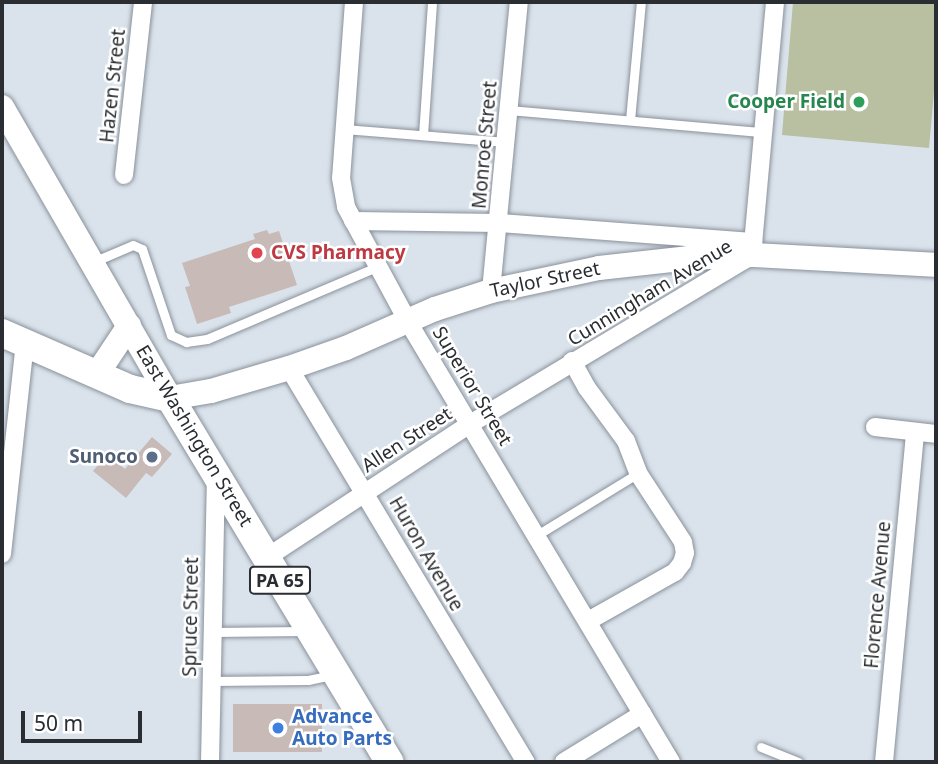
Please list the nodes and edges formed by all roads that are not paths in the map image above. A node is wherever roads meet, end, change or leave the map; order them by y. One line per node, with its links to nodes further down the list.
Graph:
1 (143, 2): 14 (street, Hazen Street)
2 (354, 2): 10 (street, Superior Street)
3 (432, 2): 12 (lane)
4 (519, 2): 8 (street, Monroe Street)
5 (641, 2): 9 (lane)
6 (775, 2): 11 (street, Cunningham Avenue)
7 (2, 107): 18 (main road, East Washington Street / PA 65)
8 (509, 110): 9 (lane); 13 (street, Monroe Street)
9 (630, 120): 11 (lane)
10 (344, 129): 12 (lane); 15 (street, Superior Street)
11 (763, 132): 17 (street, Cunningham Avenue)
12 (424, 135): 13 (lane)
13 (506, 142): 16 (street, Monroe Street)
14 (124, 175)
15 (354, 221): 16 (street, Taylor Street); 19 (street, Superior Street)
16 (499, 223): 17 (street, Taylor Street); 21 (street, Monroe Street)
17 (752, 248): 20 (main road, Taylor Street); 21 (main road, Taylor Street); 25 (street, Cunningham Avenue)
18 (93, 262): 19 (lane); 23 (main road, East Washington Street / PA 65)
19 (379, 265): 22 (street, Superior Street)
20 (936, 265)
21 (491, 291): 22 (main road, Taylor Street)
22 (407, 320): 26 (main road, Taylor Street); 29 (street, Superior Street)
23 (129, 326): 27 (main road); 28 (main road, East Washington Street / PA 65)
24 (13, 338): 27 (main road); 31 (street)
25 (572, 361): 29 (street, Allen Street); 35 (street, Cunningham Avenue)
26 (289, 368): 28 (main road, Taylor Street); 36 (street, Huron Avenue)
27 (97, 374): 28 (main road)
28 (170, 398): 34 (main road, East Washington Street / PA 65)
29 (470, 424): 36 (street, Allen Street); 37 (street, Superior Street)
30 (875, 427): 32 (street)
31 (9, 432): 38 (street)
32 (915, 432): 33 (street); 53 (street, Florence Avenue)
33 (936, 434)
34 (216, 473): 39 (main road, East Washington Street / PA 65); 42 (street, Spruce Street)
35 (638, 473): 37 (lane); 40 (street, Cunningham Avenue)
36 (365, 492): 39 (street, Allen Street); 49 (street, Huron Avenue)
37 (537, 535): 40 (street, Superior Street)
38 (2, 554)
39 (266, 558): 41 (main road, East Washington Street / PA 65)
40 (588, 621): 45 (street, Superior Street)
41 (310, 631): 42 (lane); 43 (main road, East Washington Street / PA 65)
42 (212, 632): 44 (street, Spruce Street)
43 (337, 674): 44 (lane); 47 (main road, East Washington Street / PA 65)
44 (211, 681): 48 (street, Spruce Street)
45 (642, 714): 50 (street); 51 (street, Superior Street)
46 (761, 747): 52 (lane)
47 (386, 761)
48 (210, 762)
49 (526, 762)
50 (564, 762)
51 (671, 762)
52 (798, 762)
53 (884, 762)

